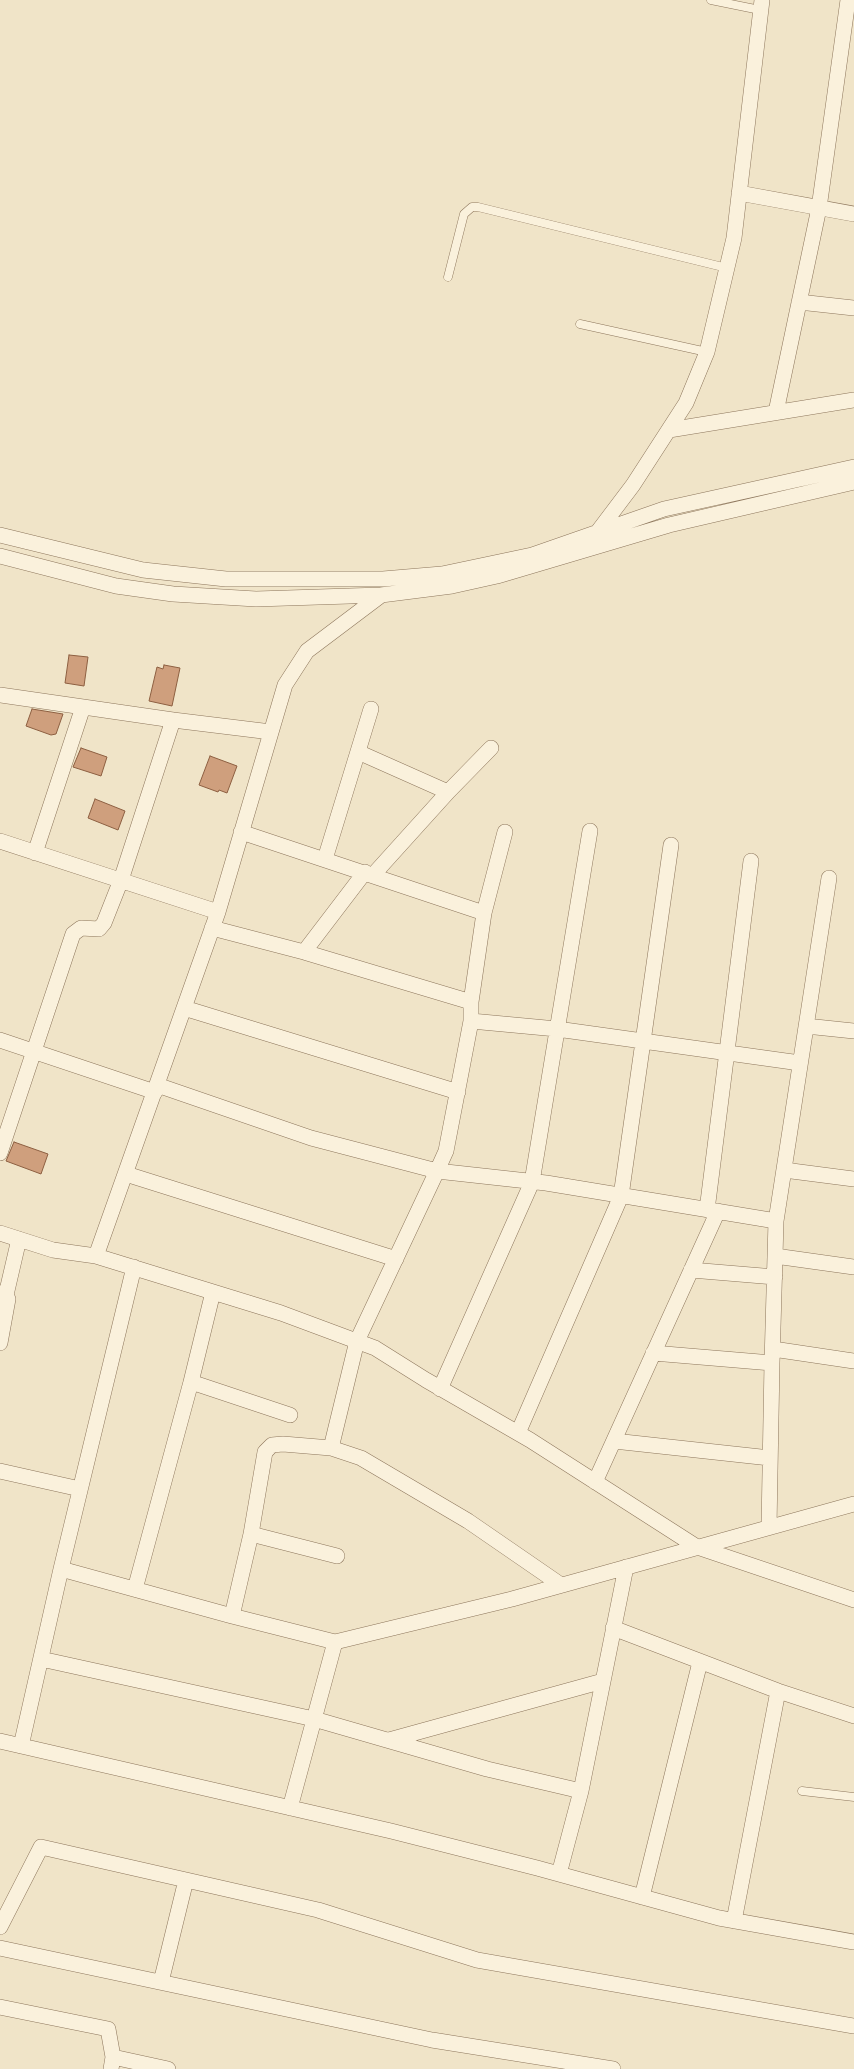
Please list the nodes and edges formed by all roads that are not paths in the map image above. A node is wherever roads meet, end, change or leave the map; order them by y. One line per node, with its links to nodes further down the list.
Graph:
1 (711, 0): 3 (lane)
2 (848, 0): 5 (street)
3 (761, 5): 4 (street)
4 (739, 193): 5 (street); 7 (street)
5 (819, 208): 6 (street); 9 (street)
6 (854, 214)
7 (727, 268): 8 (lane); 12 (street)
8 (448, 277)
9 (799, 302): 10 (street); 14 (street)
10 (854, 308)
11 (580, 324): 12 (lane)
12 (707, 352): 15 (street)
13 (854, 400): 14 (street)
14 (776, 412): 15 (street)
15 (670, 430): 19 (street)
16 (854, 467): 19 (street)
17 (854, 482): 19 (street)
18 (0, 535): 21 (street)
19 (597, 539): 21 (street); 22 (street)
20 (0, 556): 22 (street)
21 (383, 579): 22 (street)
22 (381, 595): 27 (street)
23 (0, 695): 24 (street)
24 (83, 707): 26 (street); 36 (street)
25 (371, 709): 29 (street)
26 (172, 720): 27 (street); 41 (street)
27 (271, 732): 32 (street)
28 (491, 748): 30 (street)
29 (358, 752): 30 (street); 37 (street)
30 (448, 792): 39 (street)
31 (590, 831): 50 (street)
32 (241, 832): 37 (street); 42 (street)
33 (505, 832): 43 (street)
34 (0, 841): 36 (street)
35 (671, 845): 53 (street)
36 (36, 853): 41 (street)
37 (325, 859): 39 (street)
38 (750, 861): 55 (street)
39 (369, 874): 43 (street); 45 (street)
40 (829, 878): 49 (street)
41 (121, 880): 42 (street); 54 (street)
42 (218, 912): 44 (street)
43 (484, 913): 46 (street)
44 (212, 928): 45 (street); 47 (street)
45 (304, 952): 46 (street)
46 (471, 1002): 48 (street)
47 (184, 1008): 57 (street); 58 (street)
48 (471, 1021): 50 (street); 58 (street)
49 (806, 1026): 51 (street); 56 (street)
50 (557, 1029): 53 (street); 64 (street)
51 (854, 1031)
52 (0, 1040): 54 (street)
53 (643, 1041): 55 (street); 65 (street)
54 (33, 1051): 57 (street); 59 (street)
55 (726, 1054): 56 (street); 66 (street)
56 (800, 1063): 60 (street)
57 (156, 1089): 61 (street); 62 (street)
58 (458, 1092): 61 (street)
59 (0, 1153)
60 (784, 1170): 63 (street); 67 (street)
61 (436, 1171): 64 (street); 72 (street)
62 (126, 1174): 70 (street); 72 (street)
63 (854, 1179)
64 (532, 1182): 65 (street); 85 (street)
65 (621, 1196): 66 (street); 87 (street)
66 (712, 1210): 67 (street); 75 (street)
67 (776, 1221): 71 (street)
68 (0, 1234): 69 (street)
69 (19, 1240): 70 (street); 78 (street)
70 (96, 1256): 74 (street)
71 (775, 1256): 73 (street); 76 (street)
72 (396, 1259): 79 (street)
73 (854, 1267)
74 (134, 1268): 77 (street); 93 (street)
75 (691, 1270): 76 (street); 81 (street)
76 (775, 1277): 82 (street)
77 (213, 1292): 79 (street); 84 (street)
78 (3, 1294): 80 (street)
79 (358, 1341): 85 (street); 89 (street)
80 (0, 1343)
81 (653, 1353): 82 (street); 88 (street)
82 (772, 1356): 83 (street); 90 (street)
83 (854, 1361)
84 (191, 1382): 86 (street); 102 (street)
85 (440, 1389): 87 (street)
86 (290, 1415)
87 (518, 1433): 92 (street)
88 (614, 1440): 90 (street); 92 (street)
89 (331, 1448): 96 (street); 101 (street)
90 (770, 1458): 95 (street)
91 (0, 1471): 93 (street)
92 (595, 1482): 97 (street)
93 (80, 1489): 100 (street)
94 (854, 1504): 95 (street)
95 (768, 1527): 97 (street)
96 (251, 1534): 98 (street); 104 (street)
97 (697, 1547): 99 (street); 103 (street)
98 (337, 1556)
99 (626, 1567): 101 (street); 105 (street)
100 (61, 1569): 102 (street); 107 (street)
101 (561, 1585): 106 (street)
102 (135, 1589): 104 (street)
103 (854, 1600)
104 (232, 1616): 106 (street)
105 (613, 1628): 108 (street); 109 (street)
106 (335, 1642): 112 (street)
107 (41, 1659): 112 (street); 115 (street)
108 (700, 1662): 110 (street); 122 (street)
109 (603, 1681): 113 (street); 116 (street)
110 (778, 1691): 111 (street); 123 (street)
111 (854, 1716)
112 (314, 1719): 113 (street); 119 (street)
113 (387, 1740): 116 (street)
114 (0, 1741): 115 (street)
115 (21, 1746): 119 (street)
116 (581, 1791): 120 (street)
117 (802, 1791): 118 (lane)
118 (854, 1797)
119 (290, 1808): 120 (street)
120 (559, 1874): 122 (street)
121 (186, 1880): 124 (street); 127 (street); 129 (street)
122 (642, 1897): 123 (street)
123 (734, 1921): 125 (street)
124 (0, 1927)
125 (854, 1942)
126 (0, 1948): 127 (street)
127 (161, 1982): 132 (street)
128 (0, 2007): 130 (street)
129 (854, 2026)
130 (112, 2063): 131 (street)
131 (168, 2069)
132 (613, 2069)

